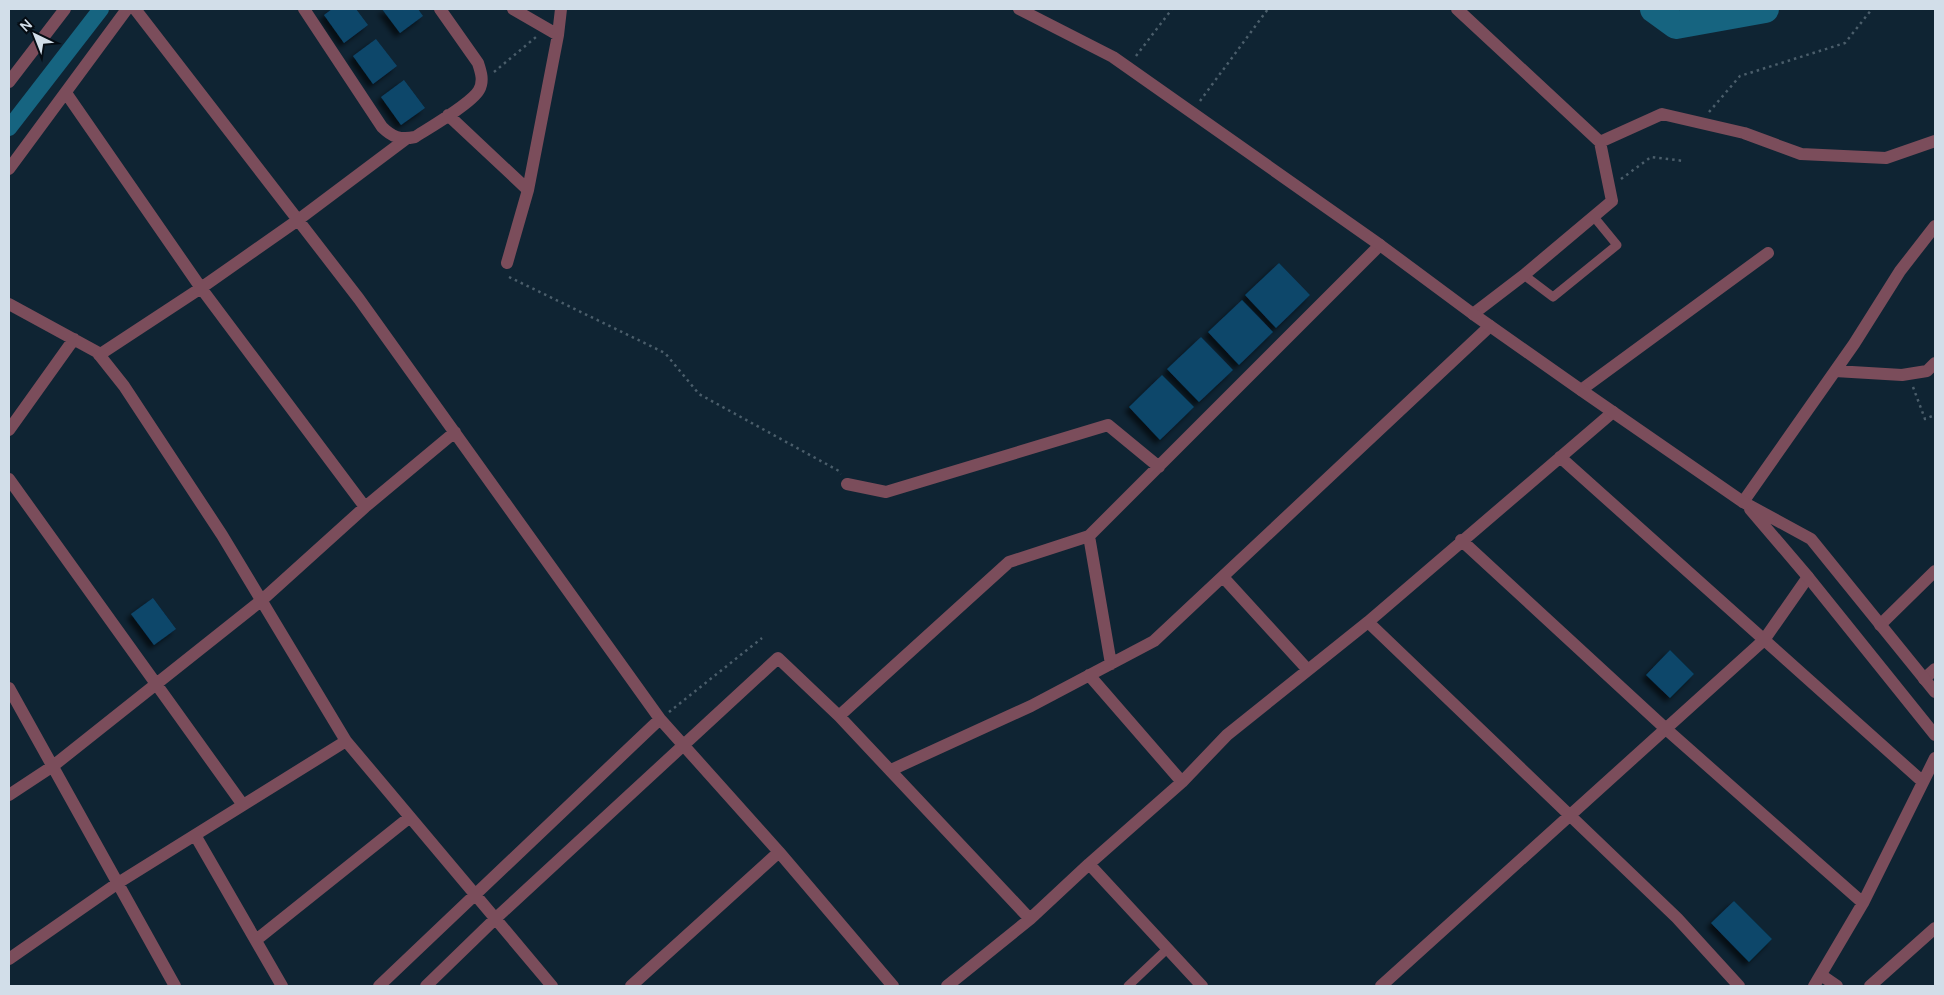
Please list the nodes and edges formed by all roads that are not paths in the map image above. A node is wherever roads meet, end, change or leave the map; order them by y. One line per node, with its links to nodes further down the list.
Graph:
1 (65, 9): 11 (street)
2 (127, 9): 12 (street)
3 (135, 9): 20 (street)
4 (304, 9): 14 (street)
5 (440, 9): 13 (street)
6 (514, 9): 10 (street)
7 (561, 9): 10 (street)
8 (1019, 9): 22 (street)
9 (1457, 9): 16 (street)
10 (553, 32): 18 (street)
11 (9, 82)
12 (66, 93): 17 (street); 26 (street)
13 (448, 115): 14 (street); 18 (street)
14 (406, 139): 20 (street)
15 (1935, 141): 16 (street)
16 (1600, 142): 19 (street)
17 (9, 169)
18 (528, 190): 24 (street)
19 (1594, 217): 25 (street); 25 (lane)
20 (298, 220): 26 (street); 37 (street)
21 (1935, 226): 33 (street)
22 (1380, 245): 28 (street); 39 (street)
23 (1768, 253): 34 (street)
24 (507, 264)
25 (1524, 275): 28 (street)
26 (200, 288): 31 (street); 43 (street)
27 (9, 304): 30 (street)
28 (1473, 314): 29 (street)
29 (1490, 326): 34 (street); 47 (street)
30 (74, 339): 31 (street); 36 (street)
31 (99, 355): 49 (street)
32 (1935, 363): 33 (street)
33 (1835, 371): 42 (street)
34 (1581, 390): 35 (street)
35 (1613, 412): 38 (street); 42 (street)
36 (9, 430)
37 (455, 432): 43 (street); 62 (street)
38 (1560, 457): 45 (street); 52 (street)
39 (1159, 467): 41 (street); 44 (street)
40 (9, 479): 58 (street)
41 (847, 484)
42 (1743, 502): 48 (street); 51 (street)
43 (365, 507): 49 (street)
44 (1089, 536): 53 (street); 61 (street)
45 (1461, 540): 50 (street); 63 (street)
46 (1935, 571): 51 (street)
47 (1223, 577): 53 (street); 55 (street)
48 (1808, 577): 52 (street); 64 (street)
49 (262, 600): 58 (street); 65 (street)
50 (1368, 622): 55 (street); 74 (street)
51 (1880, 625): 57 (street)
52 (1764, 640): 63 (street); 71 (street)
53 (1111, 664): 56 (street)
54 (1935, 669): 57 (street)
55 (1308, 670): 70 (street)
56 (1089, 675): 69 (street); 70 (street)
57 (1924, 679): 60 (street)
58 (156, 684): 68 (street); 73 (street)
59 (9, 688): 68 (street)
60 (1935, 692)
61 (839, 716): 66 (street); 69 (street)
62 (660, 719): 66 (street); 80 (street)
63 (1666, 729): 74 (street); 81 (street)
64 (1935, 734)
65 (346, 741): 73 (street); 75 (street)
66 (683, 746): 77 (street); 82 (street)
67 (1935, 758): 71 (street)
68 (53, 766): 72 (street); 79 (street)
69 (891, 770): 83 (street)
70 (1182, 782): 78 (street)
71 (1923, 782): 81 (street)
72 (9, 795)
73 (243, 805): 76 (street)
74 (1571, 815): 99 (street); 100 (street)
75 (410, 817): 80 (street); 85 (street)
76 (195, 836): 79 (street); 85 (street)
77 (779, 852): 94 (street); 95 (street)
78 (1089, 864): 83 (street); 86 (street)
79 (118, 883): 87 (street); 89 (street)
80 (474, 894): 82 (street); 91 (street)
81 (1864, 903): 88 (street)
82 (495, 919): 92 (street); 93 (street)
83 (1030, 919): 96 (street)
84 (1935, 928): 102 (street)
85 (256, 940): 90 (street)
86 (1167, 949): 97 (lane); 98 (street)
87 (9, 959)
88 (1818, 981): 101 (street)
89 (176, 986)
90 (282, 986)
91 (378, 986)
92 (426, 986)
93 (552, 986)
94 (631, 986)
95 (892, 986)
96 (947, 986)
97 (1128, 986)
98 (1202, 986)
99 (1381, 986)
100 (1739, 986)
101 (1837, 986)
102 (1870, 986)

